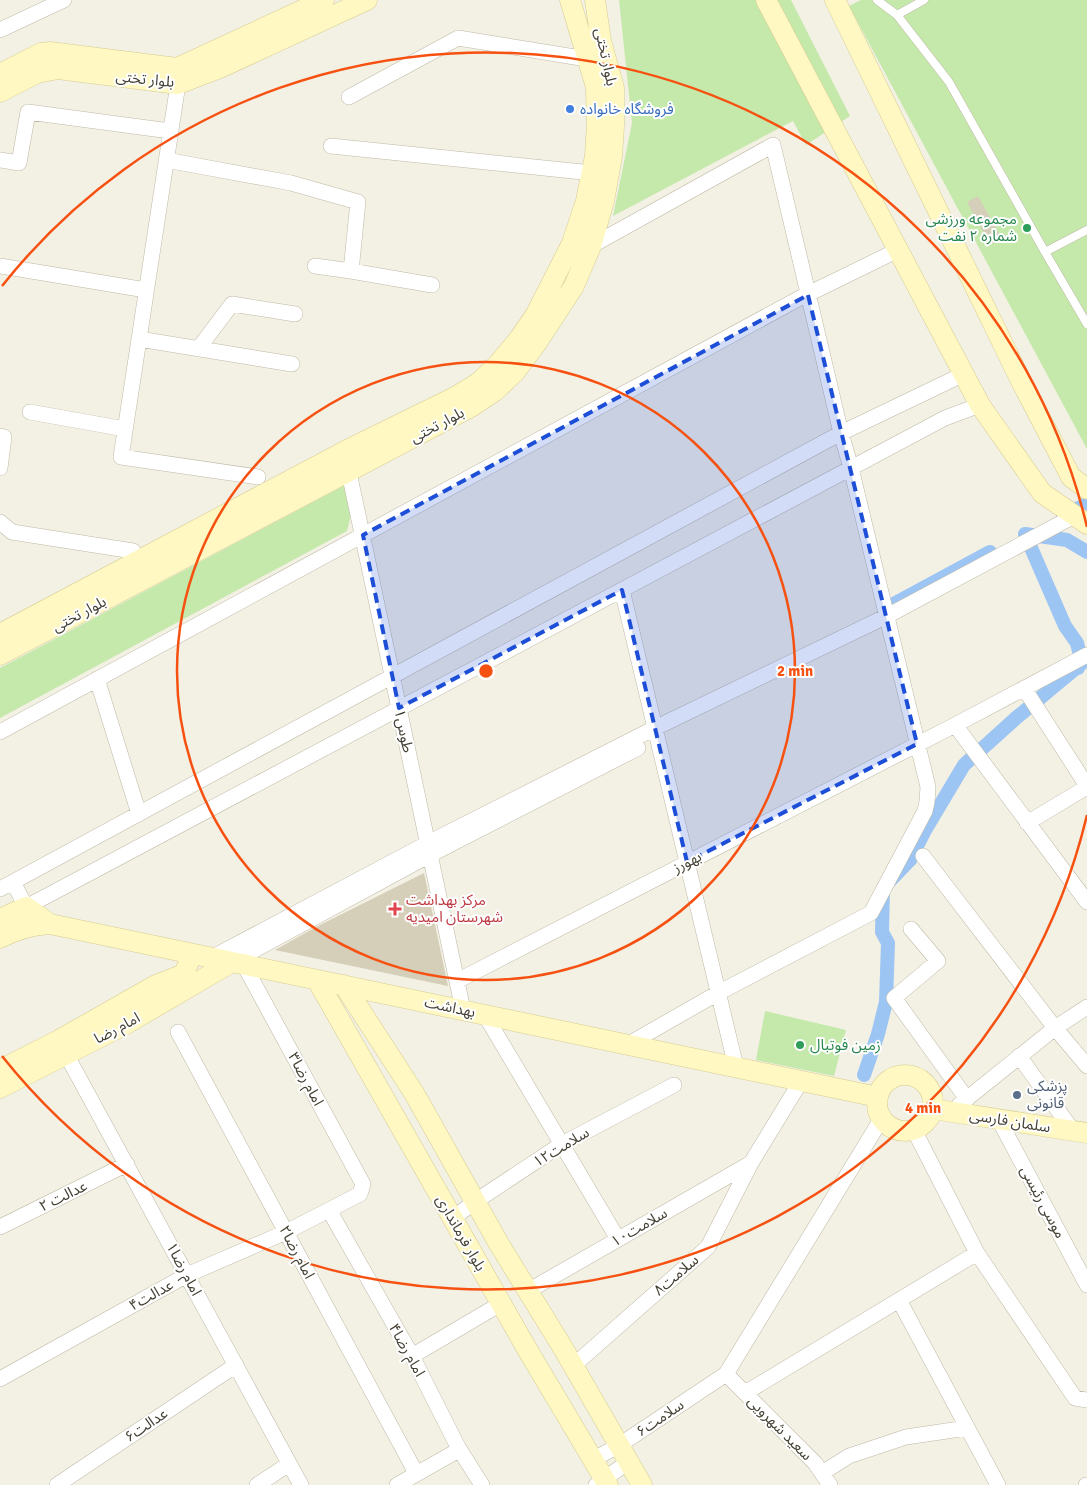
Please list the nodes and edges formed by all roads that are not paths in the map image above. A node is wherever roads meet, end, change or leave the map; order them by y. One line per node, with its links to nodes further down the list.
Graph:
1 (64, 0): 11 (street)
2 (324, 0): 14 (street, بلوار تختی)
3 (367, 0): 14 (street, بلوار تختی)
4 (570, 0): 12 (street, بلوار تختی)
5 (595, 0): 23 (street, بلوار تختی)
6 (766, 0): 24 (street)
7 (834, 0): 48 (street)
8 (877, 0): 10 (lane)
9 (924, 0): 10 (lane)
10 (897, 15): 25 (lane)
11 (0, 30)
12 (587, 58): 16 (street); 21 (street, بلوار تختی)
13 (0, 74): 14 (street, بلوار تختی)
14 (177, 76): 15 (street, بلوار تختی); 17 (street)
15 (0, 92)
16 (349, 97)
17 (170, 131): 19 (street); 20 (street)
18 (331, 146): 21 (street)
19 (0, 160)
20 (166, 160): 28 (street); 30 (street)
21 (592, 173): 43 (street, بلوار تختی)
22 (1087, 230): 25 (lane)
23 (591, 246): 31 (street); 46 (street, بلوار تختی)
24 (898, 250): 31 (street); 37 (street)
25 (1045, 252): 33 (lane)
26 (0, 266): 30 (street)
27 (315, 266): 28 (street)
28 (351, 271): 29 (street)
29 (432, 285)
30 (146, 290): 34 (street)
31 (808, 294): 41 (street); 51 (street)
32 (296, 314): 35 (street)
33 (1087, 324)
34 (139, 339): 35 (street); 40 (street)
35 (198, 349): 36 (street)
36 (292, 364)
37 (964, 374): 38 (street); 41 (street)
38 (980, 405): 45 (street); 49 (street)
39 (30, 412): 40 (street)
40 (125, 429): 47 (street)
41 (841, 433): 45 (street); 58 (street)
42 (0, 436): 44 (street)
43 (345, 451): 46 (street, طوس۱); 55 (street, بلوار تختی)
44 (0, 468)
45 (851, 468): 53 (street); 54 (street)
46 (349, 471): 51 (street, طوس۱); 56 (street, بلوار تختی)
47 (258, 477)
48 (1087, 489)
49 (1082, 520): 54 (street)
50 (0, 522): 52 (street)
51 (363, 535): 58 (street, طوس۱); 59 (street)
52 (133, 551)
53 (622, 590): 61 (street); 64 (street)
54 (887, 616): 64 (street); 65 (street)
55 (0, 634)
56 (0, 655)
57 (1087, 655): 60 (street, بهورز)
58 (393, 677): 61 (street, طوس۱); 67 (street)
59 (96, 680): 63 (street); 67 (street)
60 (1024, 688): 62 (street, بهورز); 66 (street)
61 (399, 708): 69 (street, طوس۱); 74 (street)
62 (955, 725): 65 (street, بهورز); 68 (street)
63 (0, 732)
64 (656, 733): 69 (street); 71 (street)
65 (917, 744): 71 (street, بهورز); 84 (street)
66 (1087, 786): 68 (street)
67 (138, 814): 72 (street)
68 (1027, 823): 73 (street)
69 (429, 849): 79 (street); 80 (street); 82 (street, طوس۱)
70 (923, 856): 88 (street)
71 (687, 862): 82 (street, بهورز); 84 (street)
72 (7, 885): 74 (street)
73 (1087, 902)
74 (26, 907): 75 (street); 76 (street, بهداشت)
75 (0, 919)
76 (50, 924): 78 (street); 79 (street, بهداشت)
77 (912, 929): 100 (street)
78 (0, 938)
79 (202, 956): 80 (street, بهداشت); 95 (street, امام رضا)
80 (238, 964): 81 (street, بهداشت); 91 (street, امام رضا); 109 (street, امام رضا۳)
81 (317, 980): 83 (street, بهداشت); 112 (street, بلوار فرمانداری)
82 (457, 982): 86 (street, طوس۱)
83 (344, 985): 86 (street, بهداشت); 110 (street, بلوار فرمانداری)
84 (718, 993): 90 (street); 94 (street)
85 (1087, 1007): 88 (street)
86 (463, 1010): 87 (street, بهداشت)
87 (485, 1015): 90 (street, بهداشت); 106 (street)
88 (1055, 1028): 92 (street); 93 (street)
89 (178, 1032): 114 (street, امام رضا۲)
90 (627, 1045): 94 (street, بهداشت)
91 (66, 1054): 98 (street, امام رضا); 108 (street, امام رضا۱)
92 (1019, 1056): 100 (street); 105 (street)
93 (1087, 1066)
94 (736, 1067): 96 (street, بهداشت)
95 (0, 1070)
96 (801, 1081): 99 (street, بهداشت); 107 (street, سلامت۸)
97 (674, 1085): 106 (street, سلامت۱۲)
98 (0, 1088)
99 (878, 1097): 101 (street); 102 (street)
100 (967, 1099): 101 (street)
101 (942, 1110): 103 (street, سلمان فارسی); 104 (street)
102 (882, 1118): 104 (street); 125 (street)
103 (999, 1120): 105 (street, سلمان فارسی); 118 (street, موسی رئیسی)
104 (914, 1130): 116 (street)
105 (1080, 1132)
106 (562, 1144): 110 (street, سلامت۱۲); 115 (street)
107 (751, 1163): 115 (street, سلامت۱۰); 124 (street, سلامت۸)
108 (127, 1164): 113 (street, عدالت ۲); 117 (street, امام رضا۱)
109 (360, 1194): 111 (street, عدالت۴)
110 (476, 1201): 112 (street, سلامت۱۲); 119 (street, بلوار فرمانداری)
111 (329, 1210): 114 (street, عدالت۴); 122 (street, امام رضا۴)
112 (453, 1218): 121 (street, بلوار فرمانداری)
113 (0, 1227)
114 (286, 1232): 117 (street, عدالت۴); 134 (street, امام رضا۲)
115 (618, 1239): 119 (street, سلامت۱۰)
116 (977, 1253): 120 (street); 128 (street)
117 (187, 1275): 123 (street, امام رضا۱); 126 (street, عدالت۴)
118 (1087, 1285)
119 (528, 1291): 124 (street, بلوار فرمانداری)
120 (899, 1300): 127 (street); 129 (street)
121 (502, 1303): 122 (street); 132 (street, بلوار فرمانداری)
122 (412, 1356): 130 (street, امام رضا۴)
123 (236, 1366): 133 (street, امام رضا۱); 137 (street, عدالت۶)
124 (573, 1366): 131 (street, بلوار فرمانداری)
125 (726, 1374): 127 (street, سعید شهرویی); 131 (street, سلامت۶)
126 (0, 1379)
127 (745, 1392): 135 (street, سعید شهرویی)
128 (1087, 1400)
129 (967, 1428): 135 (street); 143 (street)
130 (458, 1447): 134 (street); 141 (street, امام رضا۴)
131 (623, 1454): 132 (street, سلامت۶); 136 (street); 142 (street, بلوار فرمانداری)
132 (592, 1460): 136 (street, بلوار فرمانداری)
133 (289, 1464): 138 (street); 139 (street, امام رضا۱)
134 (416, 1473): 140 (street)
135 (826, 1479)
136 (603, 1483)
137 (57, 1485)
138 (257, 1485)
139 (300, 1485)
140 (397, 1485)
141 (482, 1485)
142 (642, 1485)
143 (998, 1485)

